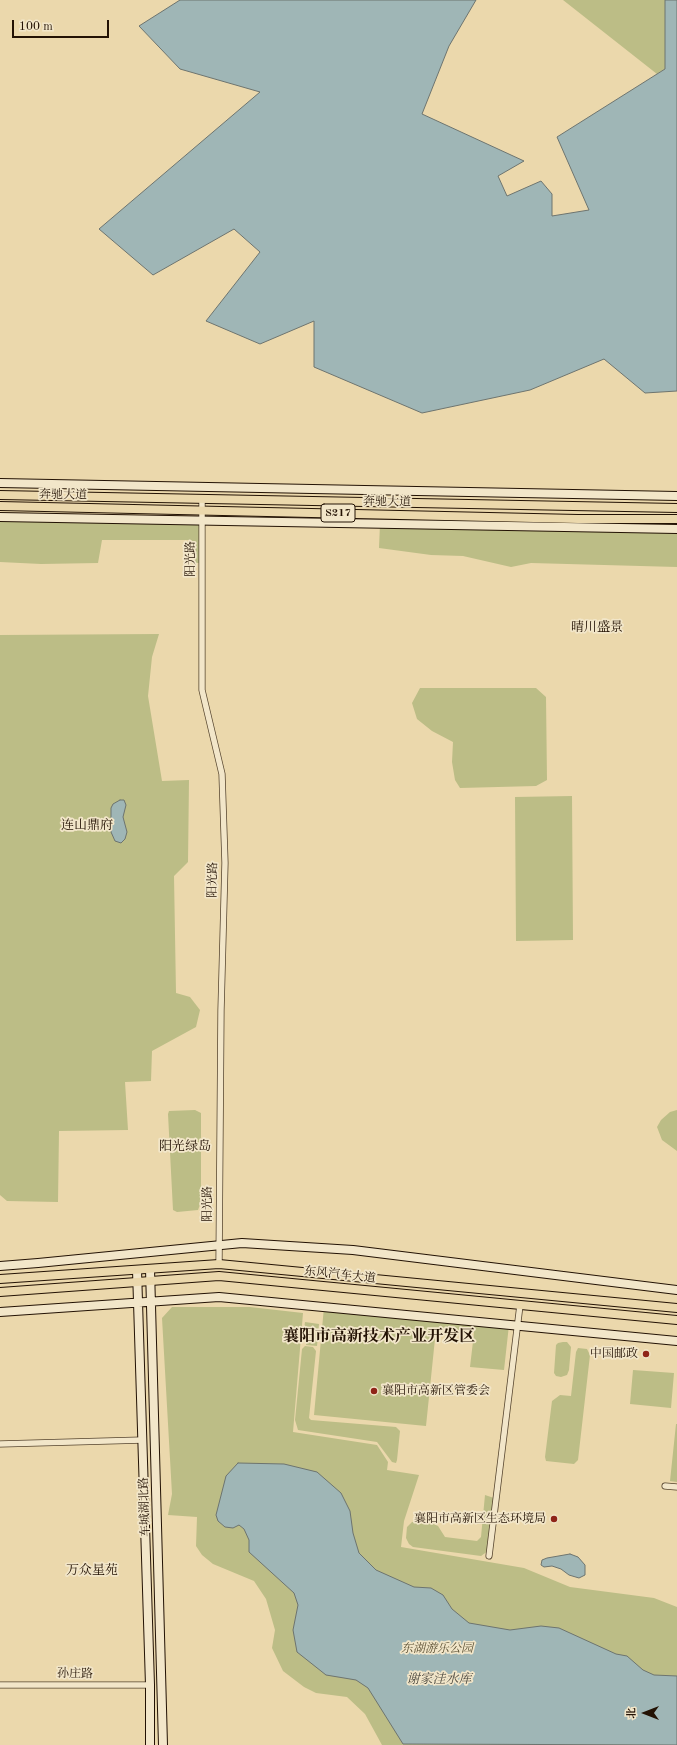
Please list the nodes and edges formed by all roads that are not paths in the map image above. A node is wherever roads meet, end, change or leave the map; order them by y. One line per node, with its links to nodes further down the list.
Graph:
1 (0, 483): 2 (street)
2 (103, 485): 4 (street); 5 (street)
3 (0, 495): 5 (main road, 奔驰大道 / S217)
4 (677, 496)
5 (103, 497): 6 (main road, 奔驰大道 / S217)
6 (202, 500): 8 (main road, 奔驰大道 / S217); 9 (street, 阳光路)
7 (0, 506): 9 (main road, 奔驰大道 / S217)
8 (677, 508)
9 (202, 510): 11 (street, 阳光路); 12 (main road, 奔驰大道 / S217)
10 (0, 517): 11 (street)
11 (202, 519): 13 (street); 14 (street, 阳光路)
12 (677, 519)
13 (677, 529)
14 (219, 1246): 15 (street, 阳光路); 16 (street); 22 (street)
15 (219, 1264): 17 (main road, 东风汽车大道); 27 (main road, 东风汽车大道)
16 (0, 1266)
17 (150, 1269): 18 (main road, 东风汽车大道); 20 (street, 车城湖北路)
18 (137, 1270): 19 (main road, 东风汽车大道); 21 (street, 车城湖北路)
19 (0, 1279)
20 (150, 1281): 21 (main road, 东风汽车大道); 24 (street, 车城湖北路); 26 (main road, 东风汽车大道)
21 (137, 1282): 23 (main road, 东风汽车大道); 25 (street, 车城湖北路)
22 (677, 1290)
23 (0, 1292)
24 (151, 1301): 25 (street); 30 (street); 40 (street, 车城湖北路)
25 (138, 1302): 28 (street); 32 (street, 车城湖北路)
26 (520, 1305): 29 (main road, 东风汽车大道); 30 (street)
27 (677, 1308)
28 (0, 1312)
29 (677, 1320)
30 (518, 1326): 31 (street); 36 (street)
31 (677, 1341)
32 (143, 1440): 33 (street); 38 (street, 车城湖北路)
33 (0, 1444)
34 (665, 1486): 35 (street)
35 (677, 1487)
36 (490, 1556)
37 (0, 1684): 38 (street, 孙庄路)
38 (150, 1686): 39 (street, 车城湖北路)
39 (150, 1745)
40 (163, 1745)

